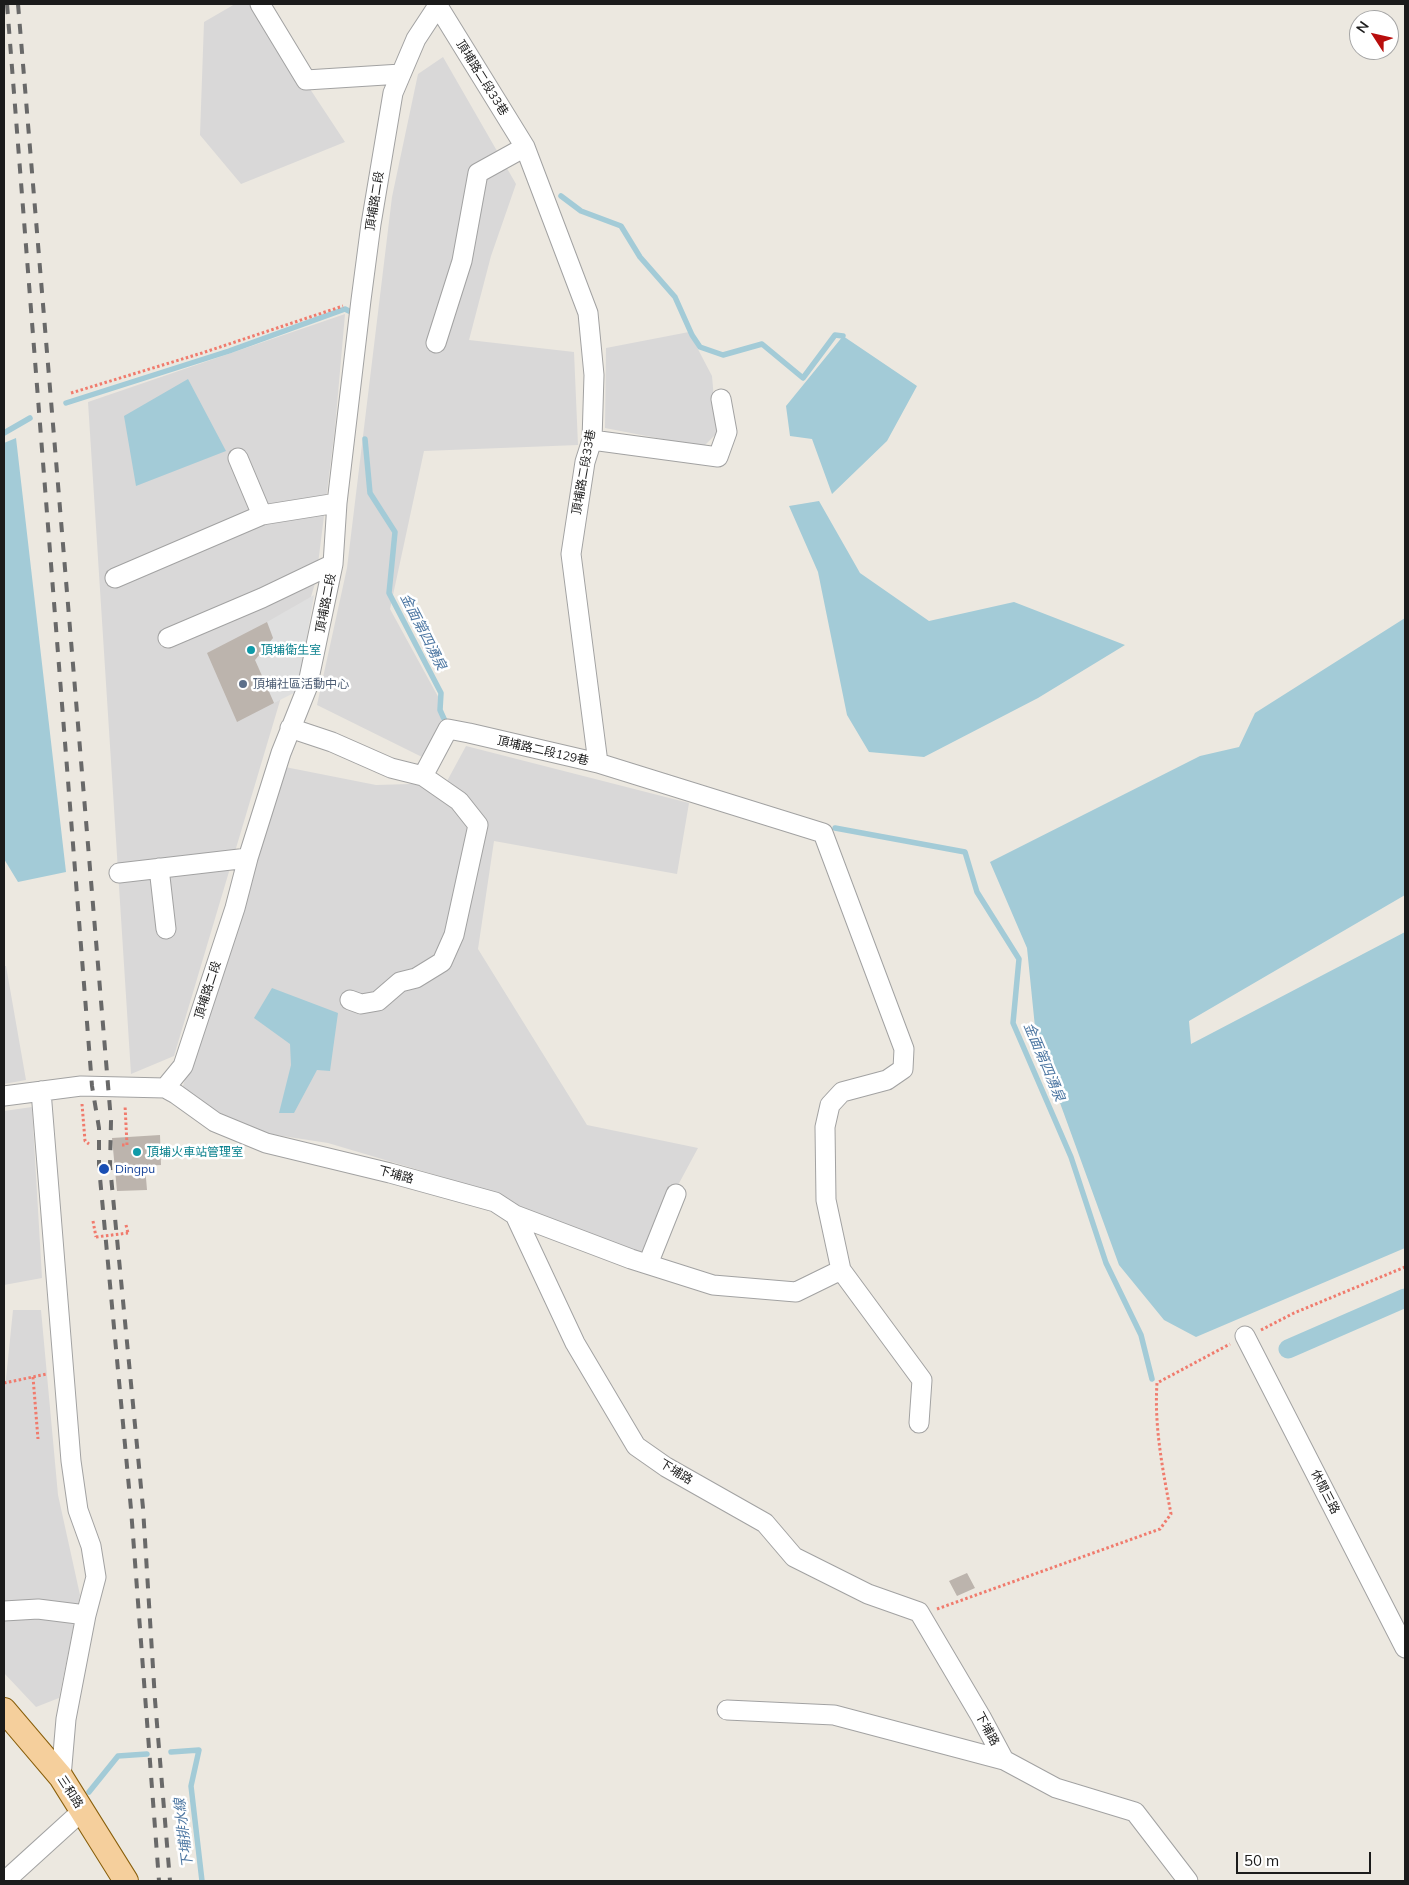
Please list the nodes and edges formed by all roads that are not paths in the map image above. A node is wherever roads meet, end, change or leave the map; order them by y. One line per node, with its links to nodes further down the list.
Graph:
1 (260, 4): 3 (street)
2 (438, 5): 3 (street, 頂埔路二段); 4 (street, 頂埔路二段33巷)
3 (401, 74): 9 (street, 頂埔路二段)
4 (525, 147): 5 (street); 7 (street, 頂埔路二段33巷)
5 (436, 343)
6 (721, 399): 7 (street)
7 (592, 440): 15 (street, 頂埔路二段33巷)
8 (238, 458): 10 (street)
9 (337, 503): 10 (street); 11 (street, 頂埔路二段)
10 (262, 515): 12 (street)
11 (334, 564): 13 (street); 14 (street, 頂埔路二段)
12 (115, 578)
13 (168, 638)
14 (290, 728): 16 (street); 17 (street, 頂埔路二段)
15 (598, 763): 16 (street, 頂埔路二段129巷); 28 (street, 頂埔路二段129巷)
16 (424, 776): 21 (street)
17 (248, 858): 18 (street); 22 (street, 頂埔路二段)
18 (159, 868): 19 (street); 20 (street)
19 (119, 873)
20 (166, 929)
21 (350, 1000)
22 (165, 1088): 23 (street); 26 (street, 下埔路)
23 (41, 1091): 24 (street); 32 (street)
24 (4, 1096)
25 (676, 1194): 27 (street)
26 (515, 1215): 27 (street); 36 (street, 下埔路)
27 (648, 1264): 28 (street)
28 (841, 1270): 30 (street)
29 (1245, 1336): 33 (street, 休閒三路)
30 (919, 1423)
31 (4, 1611): 32 (street)
32 (86, 1615): 37 (street)
33 (1405, 1648)
34 (4, 1710): 37 (main road, 三和路)
35 (728, 1710): 36 (street)
36 (1004, 1760): 41 (street, 下埔路)
37 (61, 1777): 38 (main road, 三和路)
38 (82, 1811): 39 (street); 40 (main road, 三和路)
39 (6, 1881)
40 (126, 1881)
41 (1188, 1881)

